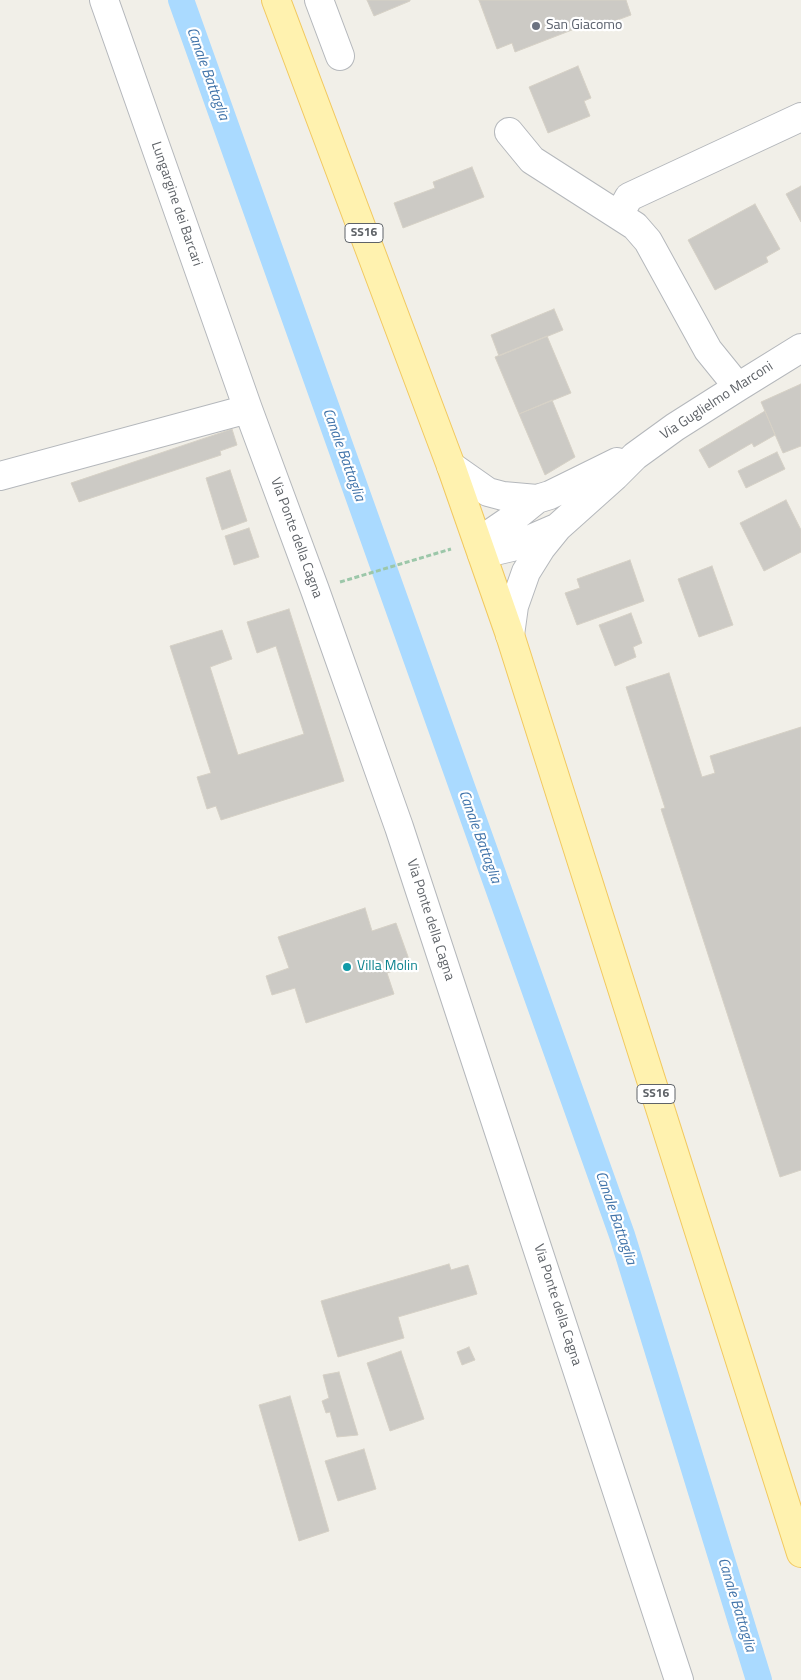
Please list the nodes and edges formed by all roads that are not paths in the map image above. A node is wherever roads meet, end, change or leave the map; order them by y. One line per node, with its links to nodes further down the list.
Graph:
1 (104, 0): 10 (street, Lungargine dei Barcari)
2 (276, 0): 12 (main road, SS16)
3 (318, 0): 4 (street)
4 (340, 56)
5 (801, 117): 7 (street)
6 (509, 132): 7 (street)
7 (619, 215): 9 (street)
8 (801, 348): 9 (street, Via Guglielmo Marconi)
9 (738, 386): 11 (street, Via Guglielmo Marconi)
10 (248, 409): 13 (street); 19 (street, Via Ponte della Cagna)
11 (635, 456): 14 (street, Via Guglielmo Marconi); 15 (street, Via Guglielmo Marconi)
12 (451, 466): 14 (street, Via Guglielmo Marconi); 16 (main road, SS16)
13 (0, 476)
14 (537, 499): 16 (street, Via Guglielmo Marconi)
15 (558, 527): 16 (street, Via Guglielmo Marconi); 17 (street, Via Guglielmo Marconi)
16 (472, 548): 17 (main road, SS16)
17 (510, 635): 18 (main road, SS16)
18 (801, 1554)
19 (680, 1680)

